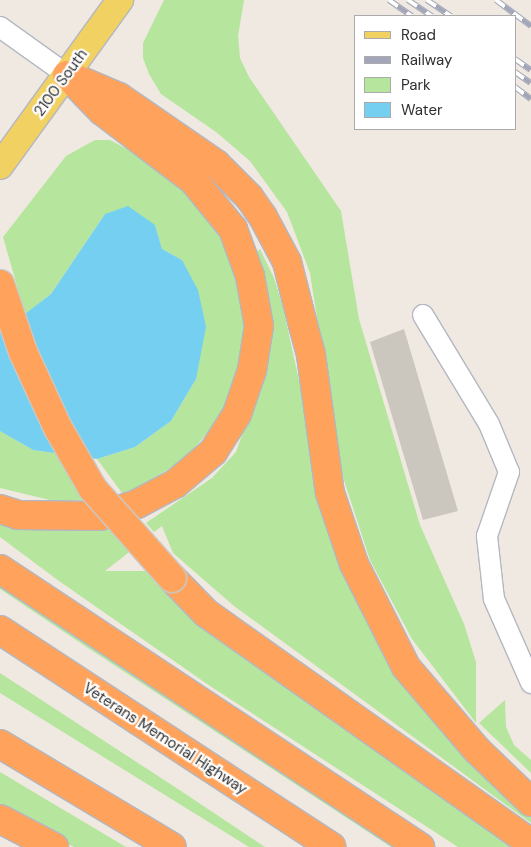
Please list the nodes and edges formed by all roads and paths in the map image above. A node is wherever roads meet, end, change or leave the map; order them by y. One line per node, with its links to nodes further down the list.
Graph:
1 (120, 0): 3 (main road, 2100 South)
2 (0, 26): 3 (street)
3 (67, 75): 4 (main road, 2100 South); 7 (highway); 13 (highway)
4 (0, 166)
5 (0, 284): 16 (highway, bridge)
6 (423, 315): 10 (street)
7 (0, 509)
8 (0, 569): 21 (highway)
9 (0, 630): 20 (highway, Veterans Memorial Highway)
10 (527, 658): 11 (street)
11 (531, 683)
12 (0, 744): 19 (highway)
13 (531, 802)
14 (0, 819): 18 (highway)
15 (0, 832): 17 (highway)
16 (531, 842)
17 (25, 847)
18 (54, 847)
19 (172, 847)
20 (331, 847)
21 (420, 847)

